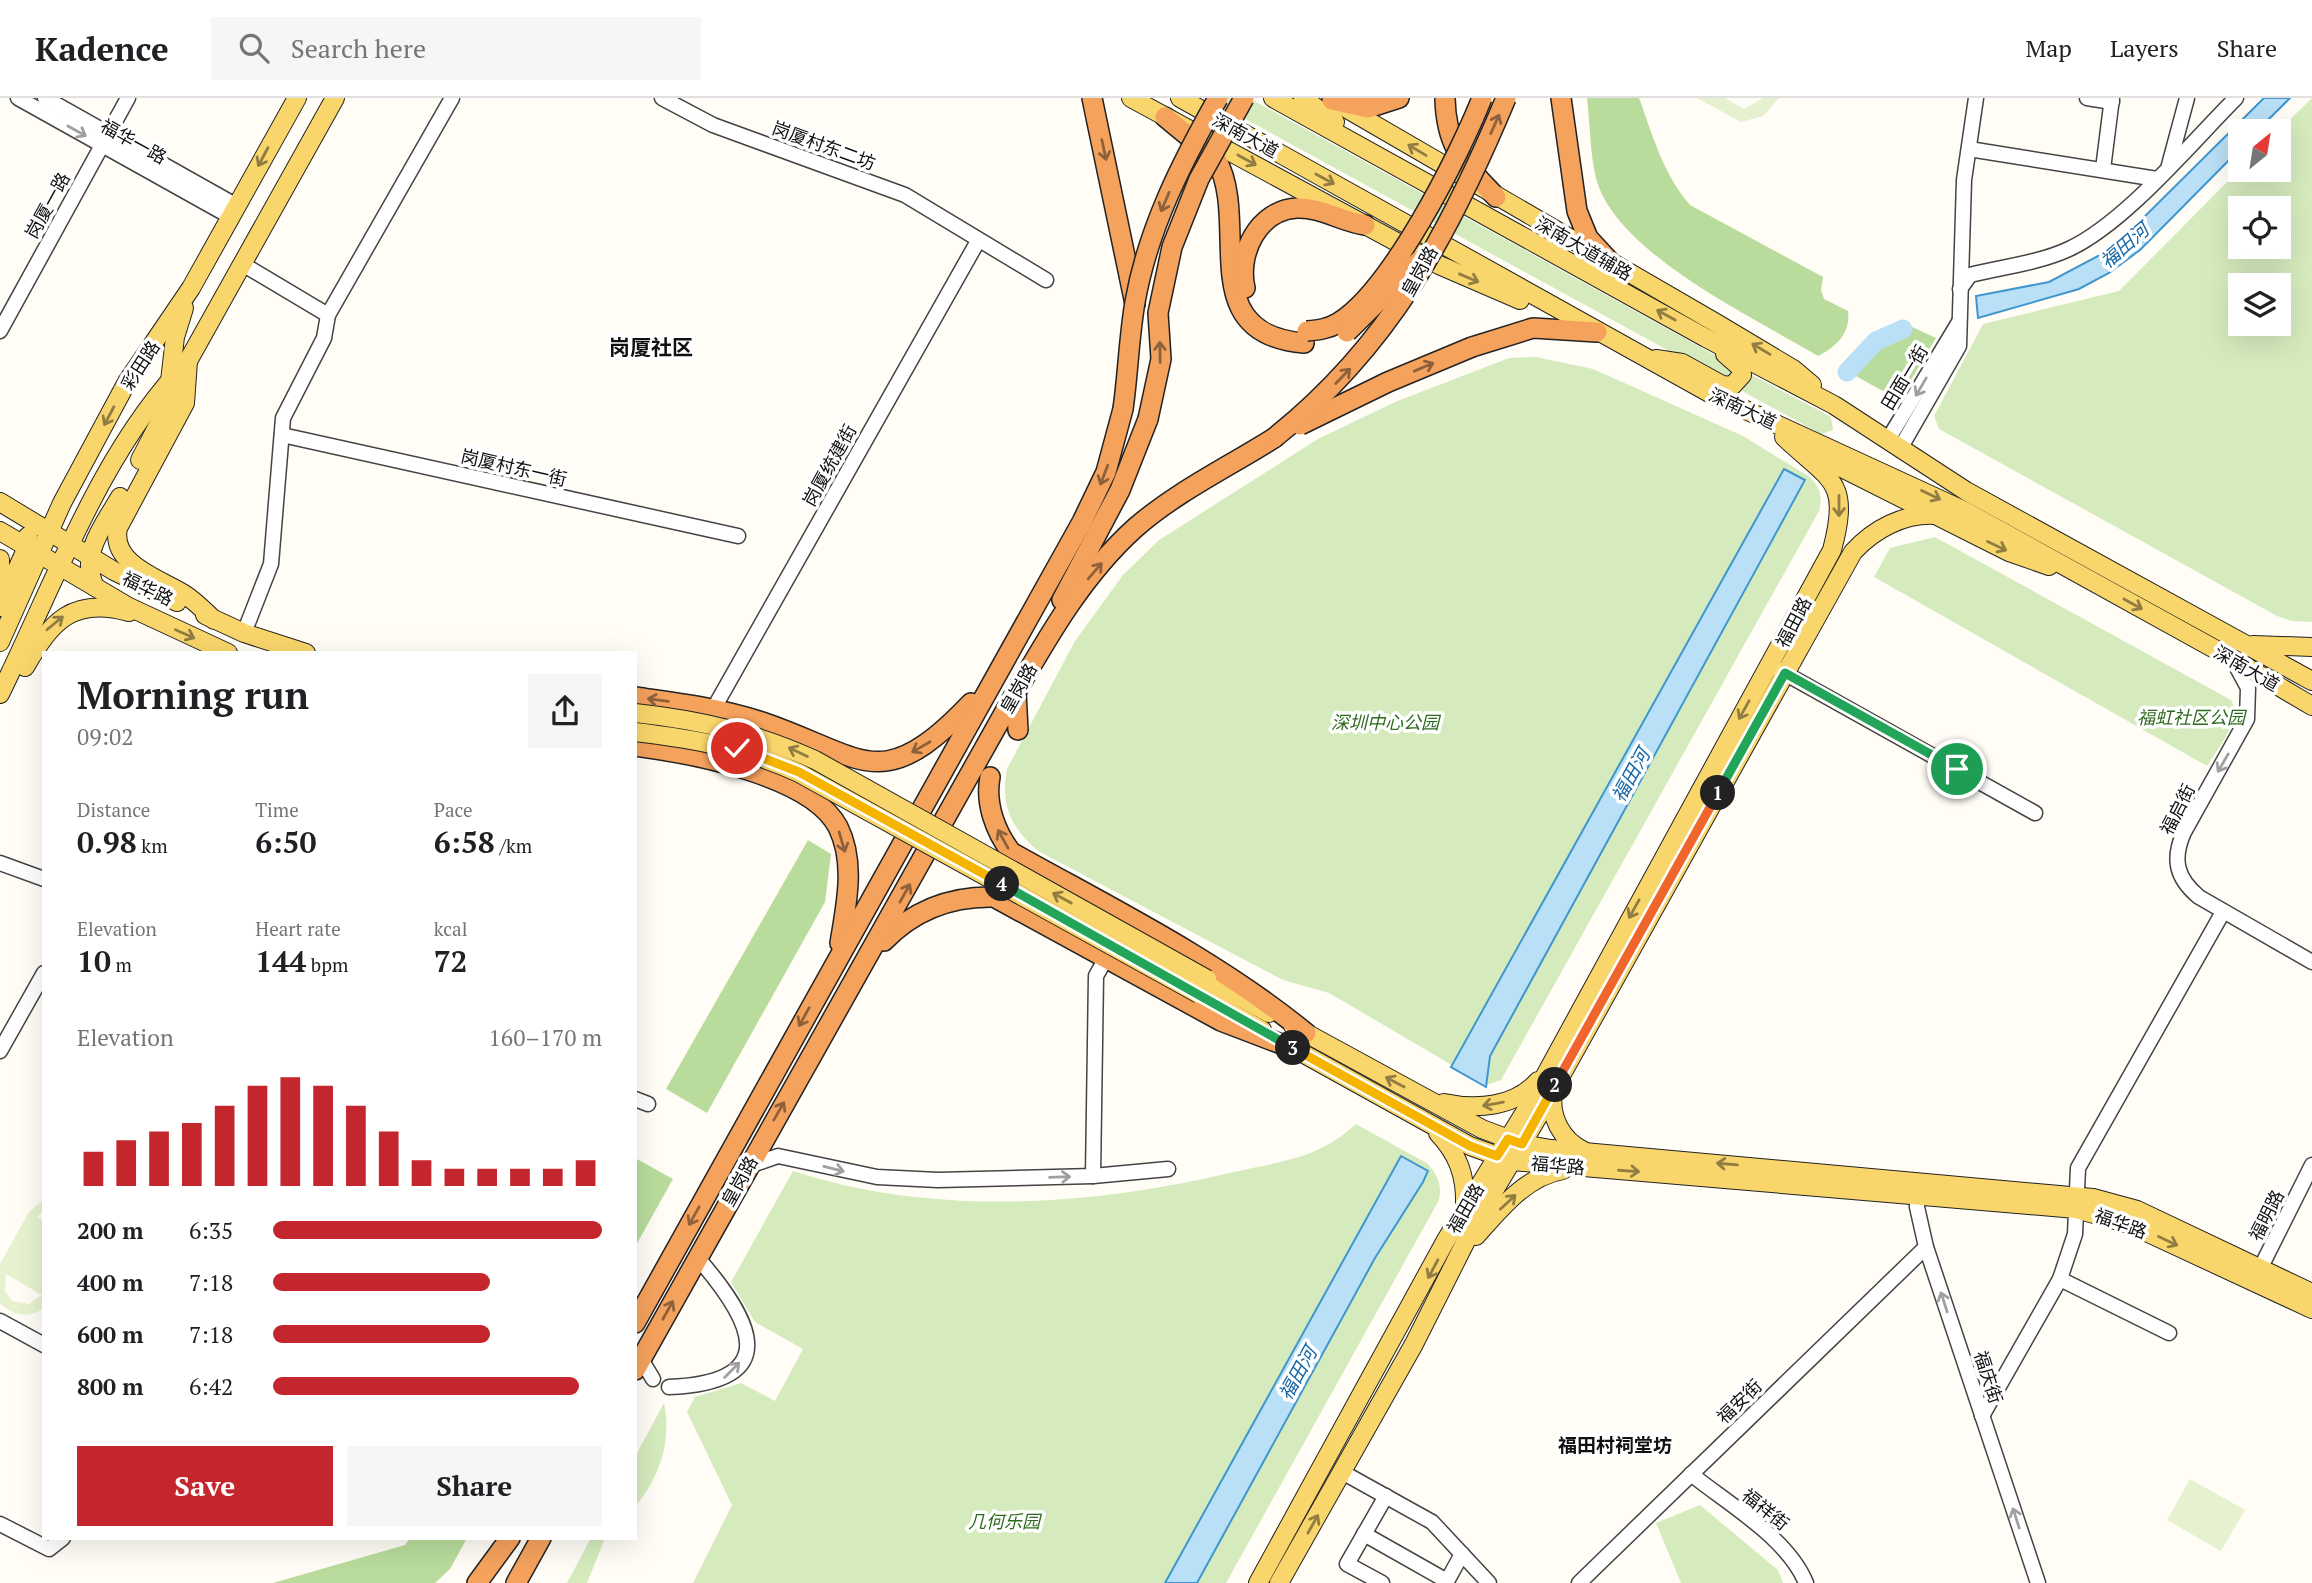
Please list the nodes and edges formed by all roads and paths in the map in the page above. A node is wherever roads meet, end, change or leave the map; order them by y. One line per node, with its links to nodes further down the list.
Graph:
1 (18, 98): 31 (street, 福华一路, one-way to 31)
2 (45, 98): 31 (street, 福华一路)
3 (128, 98): 31 (street, 岗厦一路)
4 (290, 98): 29 (main road)
5 (297, 98): 29 (main road, 彩田路)
6 (335, 98): 30 (main road, 彩田路)
7 (348, 98): 30 (main road)
8 (452, 98): 50 (street)
9 (662, 98): 41 (street, 岗厦村东二坊)
10 (1092, 98): 49 (highway, one-way to 49)
11 (1131, 98): 28 (main road)
12 (1180, 98): 52 (main road, 深南大道, one-way to 52)
13 (1218, 98): 49 (highway, 皇岗路, one-way to 49, bridge)
14 (1244, 98): 81 (highway, one-way to 14, bridge)
15 (1273, 98): 33 (main road, 深南大道)
16 (1303, 98): 33 (main road)
17 (1399, 98): 26 (highway)
18 (1445, 98): 37 (highway)
19 (1482, 98): 53 (highway, bridge)
20 (1506, 98): 42 (highway, 皇岗路, one-way to 20, bridge)
21 (1561, 98): 44 (highway)
22 (1976, 98): 32 (street)
23 (2087, 98): 27 (street)
24 (2188, 98): 34 (street)
25 (2236, 98): 34 (street)
26 (1330, 99): 37 (main road, 深南大道辅路, one-way to 26)
27 (2112, 100): 35 (street)
28 (1165, 117): 39 (main road, one-way to 39); 53 (highway)
29 (284, 118): 38 (main road, 彩田路, one-way to 38)
30 (314, 138): 43 (main road, 彩田路)
31 (106, 139): 38 (street, 福华一路); 51 (street, 岗厦一路)
32 (1969, 149): 35 (street); 48 (street)
33 (1389, 161): 54 (main road, 深南大道, one-way to 33)
34 (2169, 166): 36 (street)
35 (2103, 169): 36 (street)
36 (2157, 179): 48 (street)
37 (1496, 197): 44 (main road, 深南大道辅路)
38 (234, 211): 40 (main road, 彩田路)
39 (1365, 225): 52 (main road, one-way to 52); 53 (highway)
40 (220, 235): 46 (main road, 彩田路); 47 (main road)
41 (978, 241): 45 (street, 岗厦村东二坊); 96 (street, 岗厦统建街)
42 (1431, 250): 53 (highway, bridge); 62 (highway, 皇岗路, one-way to 42, bridge)
43 (244, 265): 47 (main road, 彩田路); 50 (street)
44 (1613, 265): 58 (main road, 深南大道辅路, one-way to 44)
45 (1046, 280)
46 (191, 288): 57 (main road); 68 (main road, 彩田路, one-way to 68)
47 (229, 289): 56 (main road, 彩田路)
48 (1960, 289): 63 (street, 田面一街)
49 (1135, 304): 91 (highway, 皇岗路, one-way to 91, bridge)
50 (328, 315): 60 (street)
51 (0, 331)
52 (1597, 332): 55 (main road, 深南大道); 62 (highway, one-way to 52, bridge)
53 (1305, 337)
54 (1706, 338): 55 (main road); 58 (main road, 深南大道)
55 (1645, 358): 59 (main road, 深南大道)
56 (188, 361): 57 (main road, 彩田路); 80 (main road, 彩田路)
57 (170, 379): 70 (main road, 彩田路); 72 (main road)
58 (1835, 405): 63 (main road, 深南大道)
59 (1758, 416): 61 (main road); 75 (main road, 深南大道, one-way to 75)
60 (282, 435): 69 (street, 岗厦村东一街); 82 (street)
61 (1784, 437): 65 (main road); 89 (main road, 福田路, one-way to 89)
62 (1274, 438): 81 (highway, 皇岗路, one-way to 62)
63 (1895, 443): 83 (main road, 深南大道)
64 (0, 502): 66 (main road, 福华路)
65 (1936, 515): 75 (main road, one-way to 75); 89 (main road, 福田路)
66 (27, 518): 68 (main road, 福华路); 71 (main road)
67 (0, 531): 71 (main road, 福华路)
68 (49, 532): 70 (main road, 福华路); 71 (main road, 彩田路)
69 (738, 536)
70 (70, 544): 72 (main road, 福华路); 74 (main road, 彩田路)
71 (33, 550): 74 (main road, 福华路); 78 (main road); 84 (main road, 彩田路)
72 (89, 555): 77 (main road); 80 (main road, 福华路)
73 (0, 559): 76 (main road)
74 (60, 565): 77 (main road, 福华路); 93 (main road, 彩田路)
75 (2073, 571): 88 (main road, 深南大道, one-way to 88)
76 (0, 586)
77 (95, 587): 79 (main road, 福华路)
78 (0, 607)
79 (151, 618): 86 (main road, 福华路, one-way to 86); 93 (main road, one-way to 79)
80 (214, 620): 82 (main road, 福华路)
81 (1051, 631): 92 (highway, 皇岗路)
82 (244, 633): 87 (main road, 福华路)
83 (2238, 640): 85 (main road); 90 (main road, 深南大道)
84 (0, 642)
85 (2312, 647)
86 (223, 651)
87 (300, 651)
88 (2231, 658): 95 (main road, 深南大道); 109 (street, 福启街, one-way to 109)
89 (1778, 669): 104 (street); 118 (main road, 福田路)
90 (2312, 681)
91 (989, 685): 101 (highway, one-way to 101); 111 (highway, 皇岗路)
92 (1016, 692): 98 (highway); 110 (highway, 皇岗路, one-way to 92)
93 (0, 695)
94 (637, 697): 96 (highway, one-way to 94)
95 (2312, 706)
96 (714, 708): 101 (highway)
97 (637, 713): 115 (main road, 福华路, one-way to 97, bridge)
98 (1018, 730)
99 (637, 732): 115 (main road, 福华路, bridge)
100 (637, 746): 103 (highway)
101 (831, 751): 103 (highway)
102 (990, 777): 106 (highway, one-way to 102)
103 (807, 797): 111 (highway, one-way to 111)
104 (2035, 813)
105 (0, 863): 107 (street)
106 (1036, 867): 108 (highway); 116 (highway)
107 (42, 878)
108 (1011, 904): 110 (highway); 112 (highway)
109 (2223, 912): 113 (street, 福启街); 130 (street)
110 (871, 954): 127 (highway, 皇岗路, one-way to 110)
111 (837, 957): 139 (highway, 皇岗路, one-way to 139)
112 (1106, 958): 116 (highway); 128 (street)
113 (2312, 962)
114 (42, 976): 117 (street)
115 (1203, 987): 116 (main road, 福华路)
116 (1301, 1042): 119 (main road, 福华路, one-way to 116); 120 (main road, 福华路)
117 (0, 1051)
118 (1550, 1080): 119 (main road, one-way to 119); 121 (main road, 福田路); 122 (main road)
119 (1428, 1099): 121 (main road, 福华路)
120 (1429, 1124): 123 (main road, 福华路); 131 (main road)
121 (1515, 1141): 122 (main road, 福华路); 123 (main road, 福田路)
122 (1588, 1152): 129 (main road, 福华路, one-way to 122)
123 (1505, 1158): 125 (main road, 福华路); 131 (main road, 福田路); 133 (main road, 福田路)
124 (2312, 1165): 135 (street, 福明路)
125 (1576, 1167): 129 (main road, 福华路, one-way to 129); 133 (main road, one-way to 125)
126 (1168, 1168): 128 (street)
127 (746, 1169): 128 (street, one-way to 128); 134 (highway, 皇岗路)
128 (1093, 1176)
129 (1917, 1187): 130 (main road, 福华路); 132 (street, 福庆街)
130 (2076, 1202): 135 (main road, 福华路); 136 (street)
131 (1465, 1209): 162 (main road, 福田路, one-way to 162)
132 (1926, 1247): 145 (street, 福庆街, one-way to 132); 147 (street, 福安街)
133 (1462, 1252): 146 (main road, 福田路)
134 (697, 1257): 143 (highway, 皇岗路, one-way to 134); 144 (street, one-way to 134)
135 (2257, 1275): 137 (main road, 福华路); 138 (main road, 福华路)
136 (2060, 1279): 141 (street); 145 (street)
137 (2312, 1293)
138 (2312, 1308)
139 (637, 1320)
140 (0, 1321): 142 (street)
141 (2169, 1333)
142 (42, 1344)
143 (637, 1368)
144 (669, 1387)
145 (1982, 1416): 168 (street, 福庆街, one-way to 145)
146 (1342, 1472): 148 (street); 163 (main road, 福田路, one-way to 146)
147 (1691, 1474): 166 (street, 福安街); 167 (street, 福祥街)
148 (1385, 1496): 150 (street); 156 (street)
149 (0, 1524): 151 (street)
150 (1364, 1534): 157 (street); 164 (street)
151 (61, 1540)
152 (509, 1540): 158 (highway)
153 (515, 1540): 159 (highway)
154 (541, 1540): 160 (highway)
155 (541, 1540): 161 (highway)
156 (1462, 1554): 157 (street); 165 (street)
157 (1446, 1582)
158 (477, 1583)
159 (491, 1583)
160 (516, 1583)
161 (529, 1583)
162 (1258, 1583)
163 (1279, 1583)
164 (1382, 1583)
165 (1489, 1583)
166 (1578, 1583)
167 (1806, 1583)
168 (2038, 1583)

